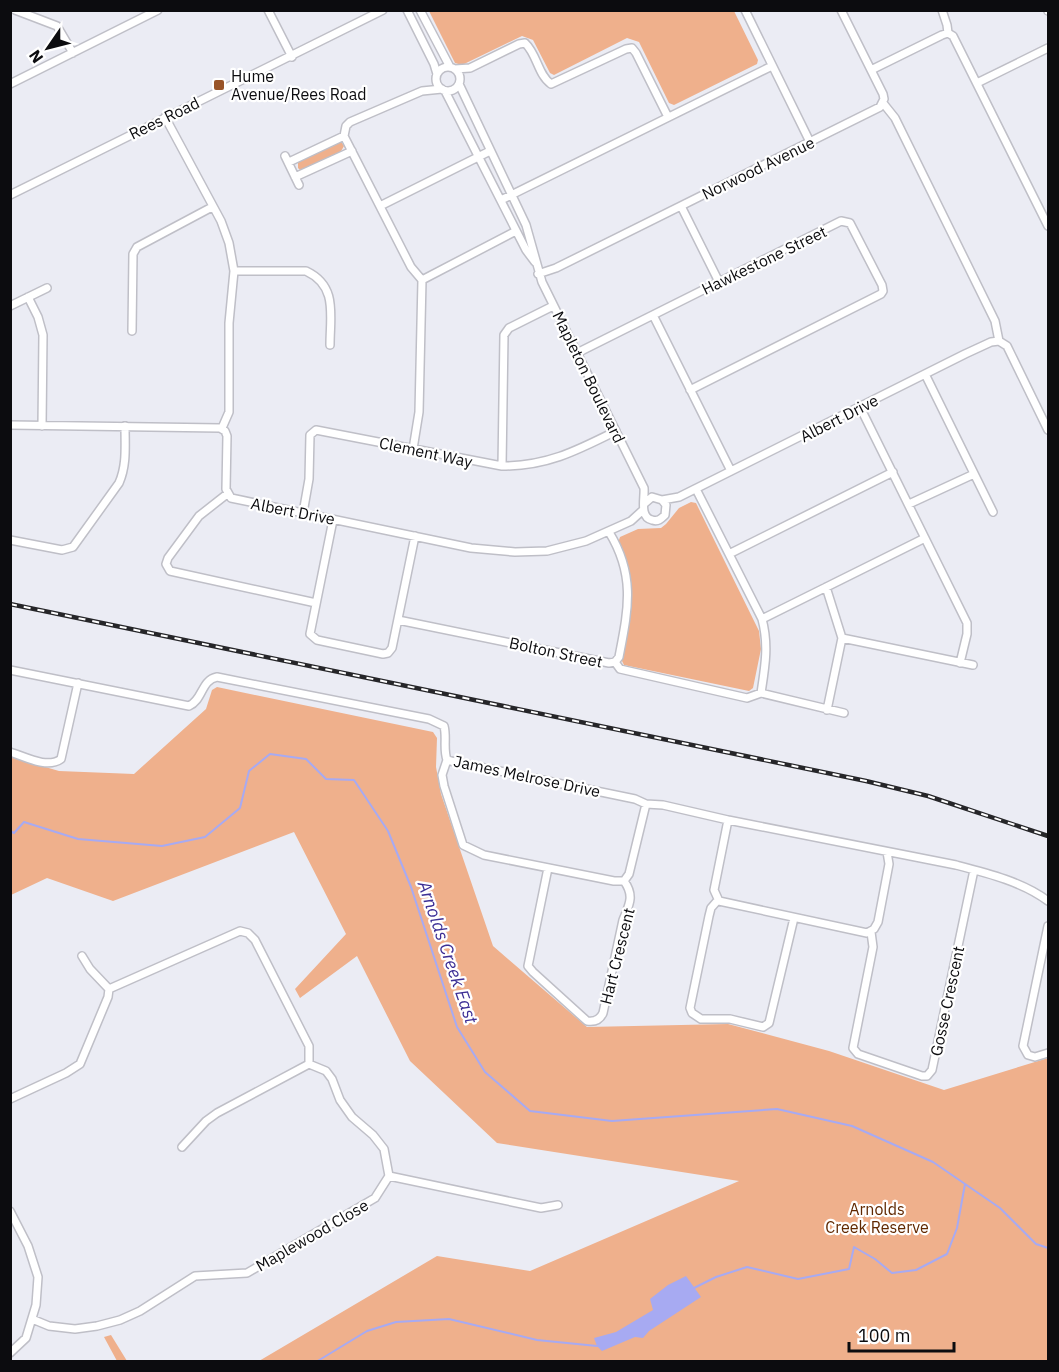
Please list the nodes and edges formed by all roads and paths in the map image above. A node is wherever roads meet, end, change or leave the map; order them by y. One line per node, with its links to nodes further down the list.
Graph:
1 (15, 10): 12 (street)
2 (158, 10): 12 (street)
3 (268, 10): 13 (street)
4 (383, 10): 13 (street, Rees Road)
5 (407, 10): 18 (street)
6 (420, 10): 15 (street)
7 (745, 10): 14 (street)
8 (841, 10): 17 (street)
9 (942, 10): 10 (street)
10 (948, 33): 17 (street); 21 (street)
11 (1048, 48): 21 (street)
12 (72, 53): 20 (street)
13 (292, 57): 25 (street, Rees Road)
14 (772, 66): 26 (street); 28 (street)
15 (453, 68): 16 (street); 18 (street); 19 (street)
16 (470, 68): 19 (street); 26 (street)
17 (871, 70): 24 (street)
18 (436, 76): 22 (street); 23 (street)
19 (459, 81): 22 (street); 30 (street, Mapleton Boulevard)
20 (10, 84)
21 (977, 84): 40 (street)
22 (443, 90): 23 (street); 31 (street, Mapleton Boulevard)
23 (422, 91): 27 (street)
24 (883, 103): 28 (street, Norwood Avenue); 53 (street)
25 (165, 117): 34 (street, Rees Road); 39 (street)
26 (668, 117): 35 (street)
27 (344, 136): 29 (street); 32 (street)
28 (810, 142): 38 (street, Norwood Avenue)
29 (352, 151): 32 (street); 37 (street)
30 (490, 151): 31 (street); 35 (street, Mapleton Boulevard)
31 (479, 156): 36 (street, Mapleton Boulevard); 37 (street)
32 (295, 177): 33 (street)
33 (299, 185)
34 (10, 195)
35 (512, 195): 36 (street); 42 (street, Mapleton Boulevard)
36 (501, 200): 41 (street, Mapleton Boulevard)
37 (380, 206): 45 (street)
38 (681, 206): 44 (street, Norwood Avenue); 46 (street)
39 (212, 207): 43 (street); 52 (street)
40 (1048, 226)
41 (516, 231): 42 (street, Mapleton Boulevard); 45 (street)
42 (536, 265): 44 (street, Mapleton Boulevard)
43 (234, 271): 54 (street); 62 (street)
44 (538, 274): 50 (street, Mapleton Boulevard)
45 (422, 280): 65 (street)
46 (719, 282): 51 (street, Hawkestone Street); 57 (street, Hawkestone Street)
47 (47, 288): 48 (street)
48 (28, 297): 49 (street); 60 (street)
49 (10, 306)
50 (554, 306): 55 (street, Mapleton Boulevard); 66 (street)
51 (653, 315): 55 (street, Hawkestone Street); 57 (street)
52 (132, 331)
53 (999, 341): 56 (street, Albert Drive); 63 (street)
54 (330, 345)
55 (577, 352): 64 (street, Mapleton Boulevard)
56 (925, 374): 58 (street, Albert Drive); 69 (street)
57 (690, 390): 67 (street)
58 (860, 407): 67 (street, Albert Drive); 68 (street)
59 (10, 426): 60 (street)
60 (42, 426): 61 (street)
61 (125, 426): 62 (street); 86 (street)
62 (222, 428): 72 (street)
63 (1048, 430)
64 (616, 431): 66 (street, Clement Way); 71 (street, Mapleton Boulevard)
65 (412, 449): 66 (street, Clement Way); 79 (street, Clement Way)
66 (502, 466)
67 (731, 471): 70 (street, Albert Drive)
68 (893, 472): 75 (street); 87 (street)
69 (974, 474): 75 (street); 78 (street)
70 (696, 489): 73 (street, Albert Drive); 87 (street)
71 (644, 490): 74 (street, Mapleton Boulevard); 76 (street, Mapleton Boulevard)
72 (227, 494): 79 (street, Albert Drive); 89 (street)
73 (679, 497): 74 (street, Albert Drive); 77 (street, Albert Drive)
74 (659, 499): 76 (street); 77 (street)
75 (909, 504): 85 (street)
76 (644, 507): 81 (street); 82 (street, Albert Drive)
77 (667, 510): 81 (street)
78 (993, 512)
79 (303, 513): 80 (street, Albert Drive)
80 (333, 519): 84 (street, Albert Drive); 89 (street)
81 (649, 519): 82 (street, Albert Drive)
82 (631, 521): 83 (street, Albert Drive)
83 (609, 532): 84 (street, Albert Drive); 93 (street, Bolton Street)
84 (415, 536): 91 (street)
85 (925, 538): 88 (street); 94 (street)
86 (10, 540)
87 (729, 554): 90 (street)
88 (826, 587): 90 (street); 92 (street)
89 (316, 603): 91 (street)
90 (762, 619): 98 (street)
91 (398, 620): 93 (street, Bolton Street)
92 (842, 638): 94 (street); 99 (street)
93 (615, 662): 98 (street)
94 (960, 663): 95 (street)
95 (973, 666)
96 (10, 670): 97 (street, James Melrose Drive)
97 (78, 683): 101 (street); 102 (street, James Melrose Drive)
98 (761, 693): 99 (street)
99 (826, 710): 100 (street)
100 (844, 713)
101 (10, 752)
102 (447, 760): 103 (street, James Melrose Drive); 106 (street)
103 (646, 804): 104 (street, James Melrose Drive); 108 (street)
104 (728, 820): 105 (street, James Melrose Drive); 109 (street)
105 (887, 852): 107 (street, James Melrose Drive); 113 (street)
106 (548, 868): 108 (street); 108 (street, Hart Crescent)
107 (974, 870): 110 (street, James Melrose Drive); 113 (street, Gosse Crescent)
108 (624, 881)
109 (718, 900): 111 (street); 111 (street)
110 (1048, 901)
111 (794, 918): 113 (street)
112 (1048, 926): 116 (street)
113 (871, 932)
114 (82, 956): 115 (street)
115 (109, 989): 117 (street); 118 (street)
116 (1048, 1053)
117 (309, 1065): 119 (street); 120 (street)
118 (10, 1099)
119 (182, 1147)
120 (389, 1176): 121 (street); 123 (street, Maplewood Close)
121 (558, 1205)
122 (10, 1210): 123 (street)
123 (32, 1319): 124 (street)
124 (10, 1353)

